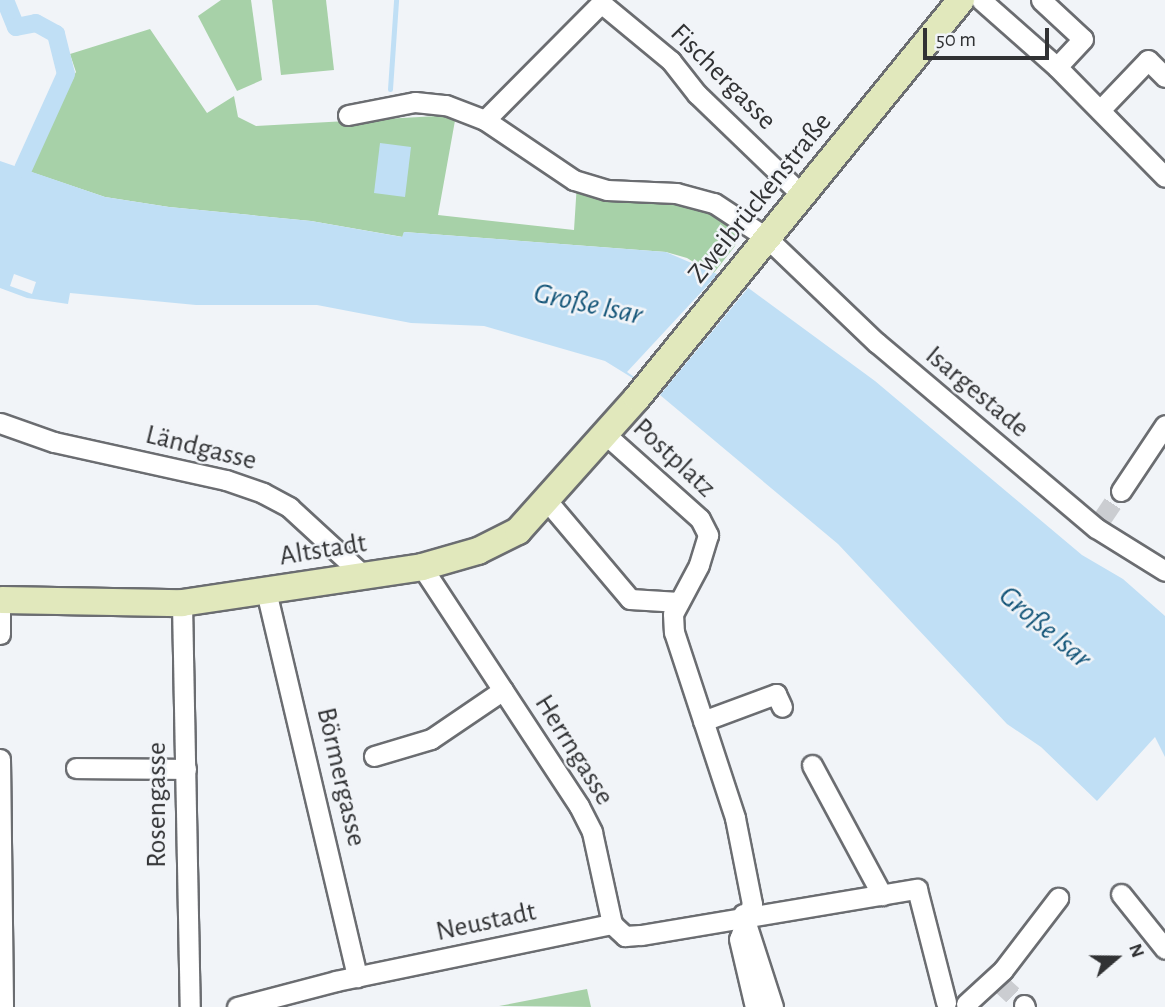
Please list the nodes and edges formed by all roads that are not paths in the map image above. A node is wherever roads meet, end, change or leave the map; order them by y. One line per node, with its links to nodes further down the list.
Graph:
1 (961, 0): 11 (street, Zweibrückenstraße)
2 (981, 0): 5 (street)
3 (1041, 0): 5 (street)
4 (599, 2): 9 (street, Fischergasse); 11 (street, Fischergasse)
5 (1057, 66): 7 (street)
6 (1165, 77): 7 (street)
7 (1100, 110): 10 (street)
8 (348, 115): 9 (street, Isargestade)
9 (485, 120): 12 (street, Isargestade)
10 (1165, 177)
11 (802, 195): 12 (street, Zweibrückenstraße)
12 (767, 238): 15 (street, Zweibrückenstraße); 19 (street, Isargestade)
13 (0, 422): 20 (street, Ländgasse)
14 (1165, 425): 16 (street)
15 (606, 434): 17 (street, Altstadt); 23 (street, Postplatz)
16 (1121, 491)
17 (548, 502): 18 (street, Altstadt); 23 (street)
18 (422, 567): 20 (street, Altstadt); 26 (street, Herrngasse)
19 (1165, 571)
20 (364, 576): 21 (street, Altstadt)
21 (266, 591): 24 (street, Altstadt); 41 (street, Börmergasse)
22 (1, 600): 24 (street, Altstadt); 25 (street)
23 (679, 601): 28 (street)
24 (182, 603): 33 (street, Rosengasse)
25 (0, 634)
26 (503, 690): 29 (street, Herrngasse); 39 (street, Herrngasse)
27 (782, 707): 28 (street)
28 (703, 721): 38 (street)
29 (374, 756)
30 (0, 759): 34 (street)
31 (812, 765): 36 (street)
32 (76, 768): 33 (street)
33 (186, 769): 45 (street, Rosengasse)
34 (0, 786): 44 (street)
35 (1121, 894): 40 (street)
36 (881, 895): 38 (street, Neustadt); 42 (street, Neustadt)
37 (1058, 898): 43 (street)
38 (745, 921): 39 (street, Neustadt); 47 (street); 48 (street)
39 (612, 924): 41 (street, Neustadt)
40 (1165, 949)
41 (358, 977): 46 (street, Neustadt)
42 (946, 1002)
43 (966, 1004)
44 (3, 1007)
45 (190, 1007)
46 (237, 1007)
47 (755, 1007)
48 (773, 1007)

